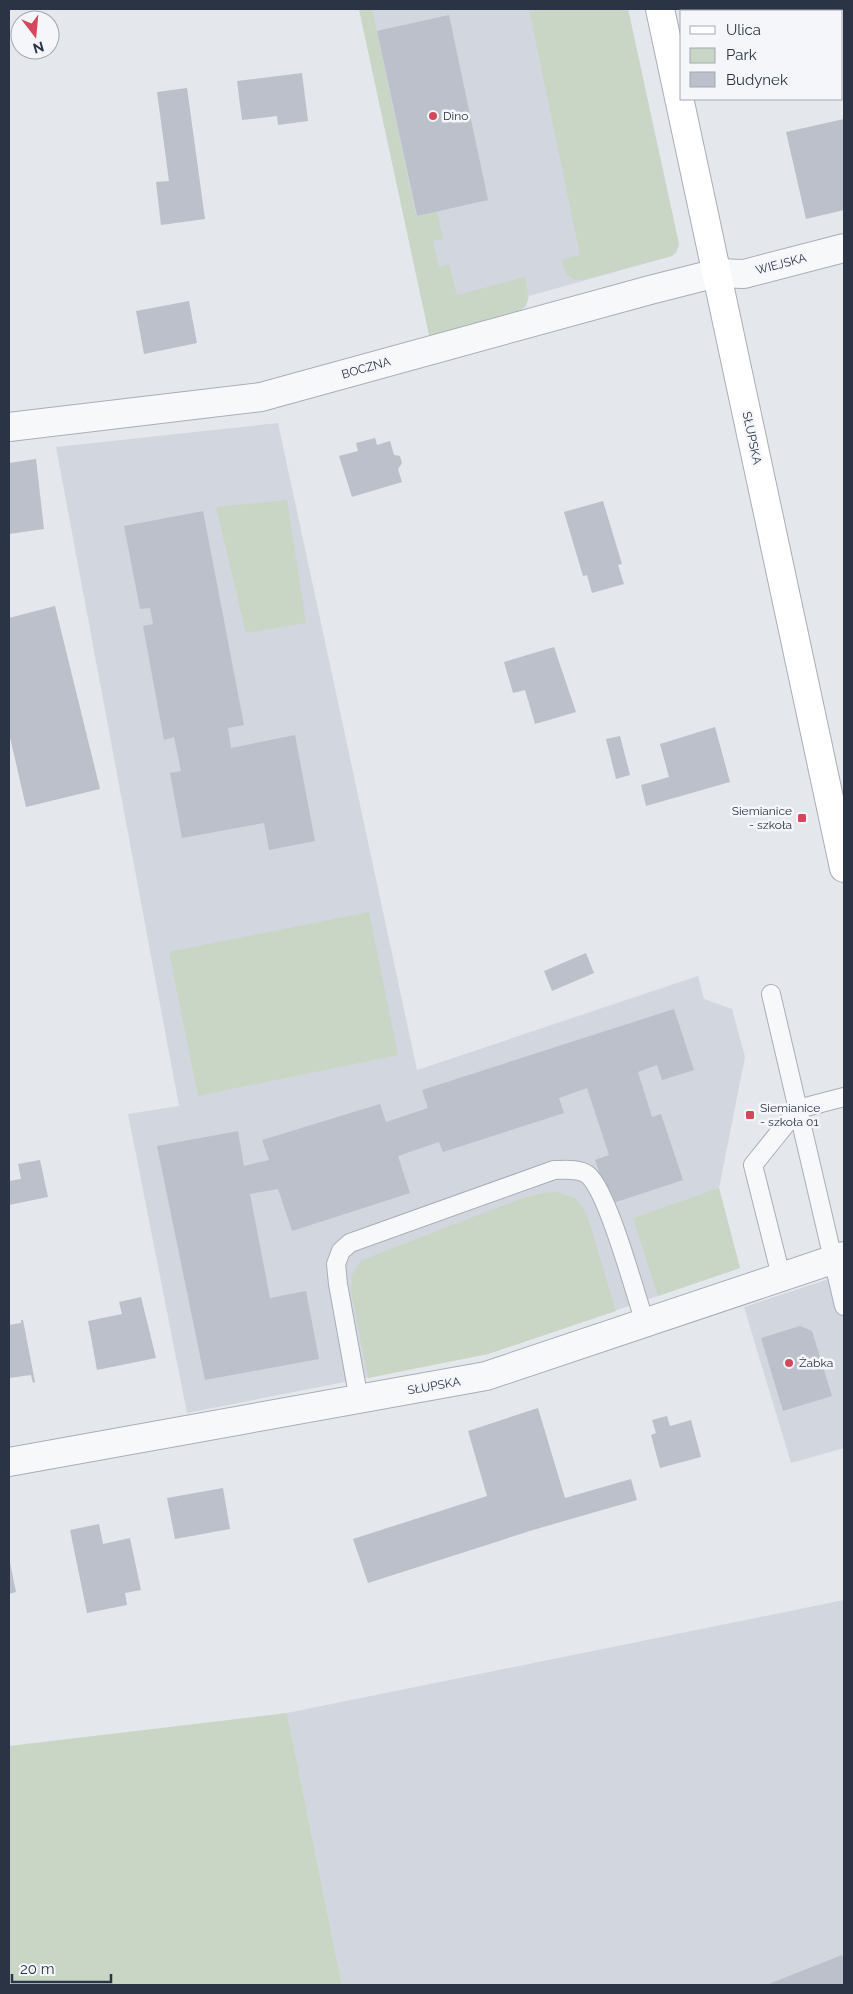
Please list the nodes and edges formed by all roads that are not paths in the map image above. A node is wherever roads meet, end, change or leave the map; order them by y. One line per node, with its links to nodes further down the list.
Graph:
1 (660, 9): 3 (main road, SŁUPSKA)
2 (844, 248): 3 (street, WIEJSKA)
3 (717, 273): 4 (street, BOCZNA); 5 (main road, SŁUPSKA)
4 (9, 427)
5 (844, 868)
6 (771, 994): 8 (lane)
7 (844, 1097): 8 (lane)
8 (798, 1109): 9 (lane); 10 (lane)
9 (838, 1258): 10 (street, SŁUPSKA); 11 (lane)
10 (781, 1276): 12 (street, SŁUPSKA)
11 (844, 1306)
12 (645, 1323): 13 (street, SŁUPSKA); 13 (lane)
13 (359, 1400): 14 (street, SŁUPSKA)
14 (9, 1462)

